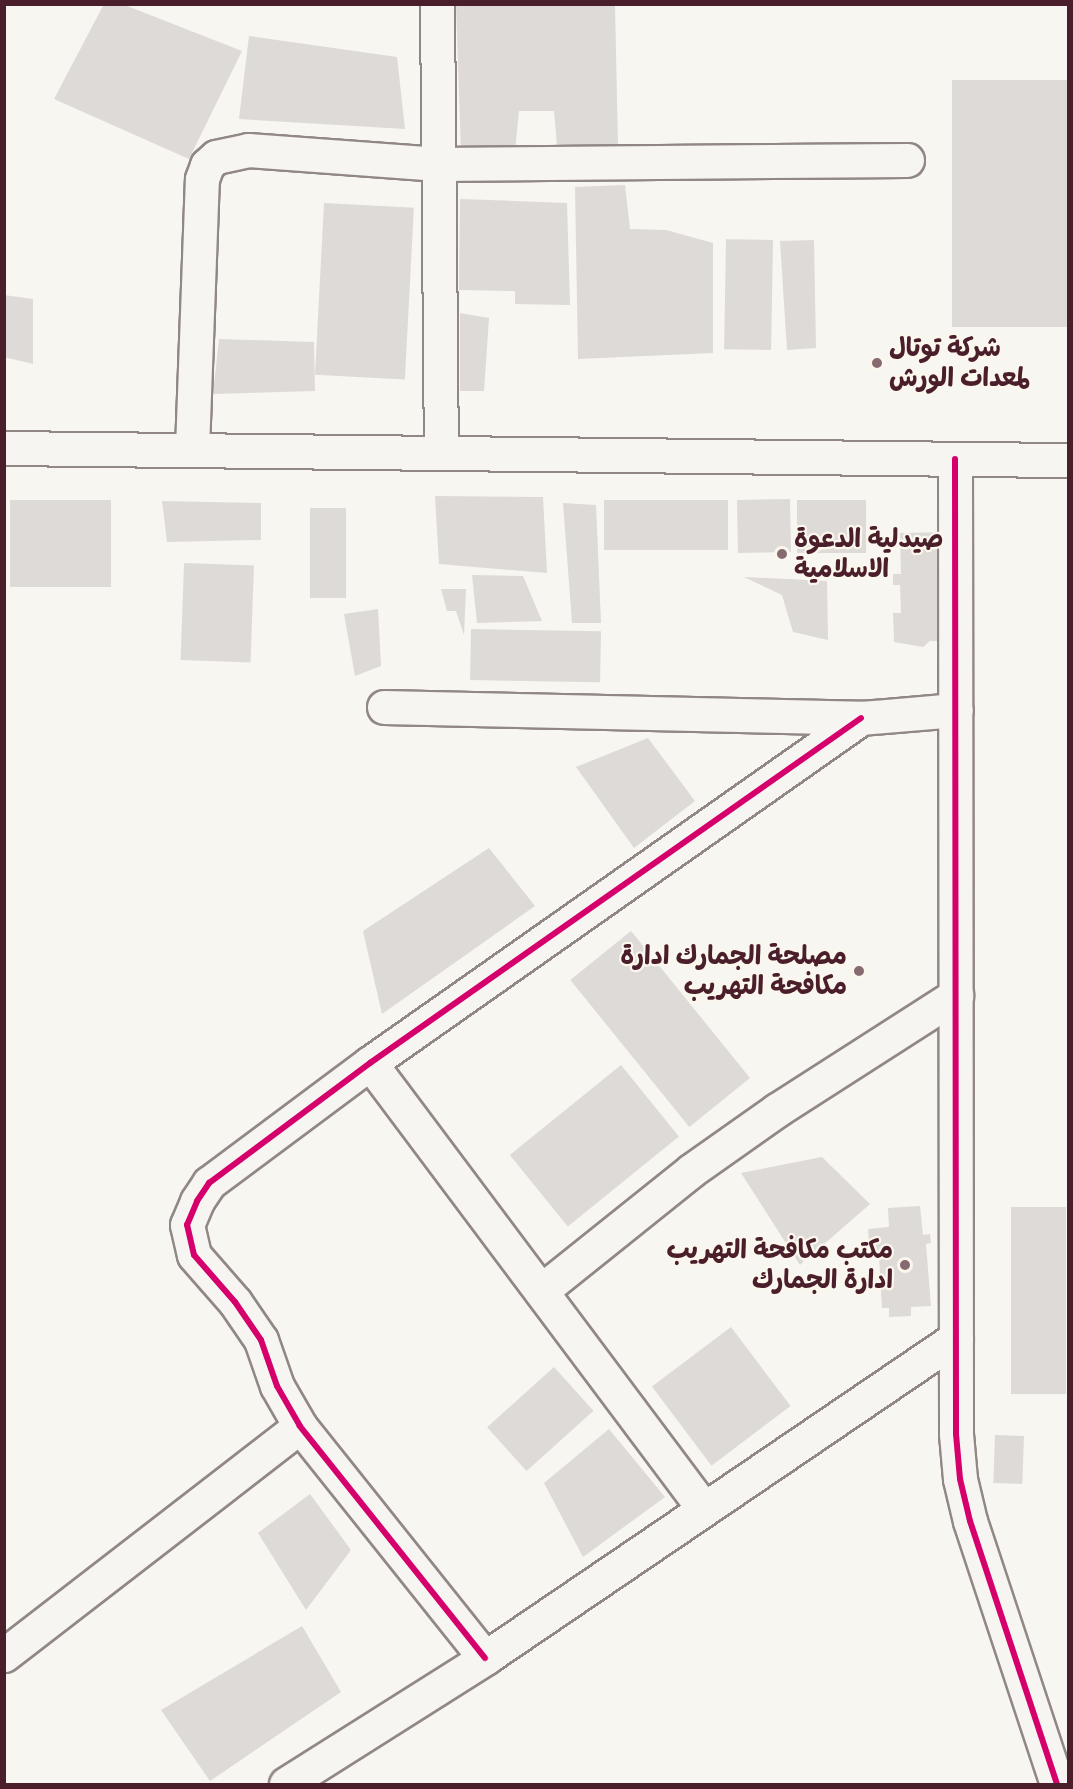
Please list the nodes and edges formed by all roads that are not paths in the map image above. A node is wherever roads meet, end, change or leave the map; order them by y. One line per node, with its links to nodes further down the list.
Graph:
1 (437, 4): 3 (street)
2 (907, 160): 3 (street)
3 (438, 164): 5 (street); 6 (street)
4 (4, 448): 5 (street)
5 (192, 449): 6 (street)
6 (441, 453): 7 (street)
7 (955, 459): 8 (street); 10 (street)
8 (1068, 460)
9 (384, 707): 11 (street)
10 (956, 710): 11 (street); 12 (street)
11 (861, 718): 13 (street)
12 (956, 995): 14 (street); 15 (street)
13 (370, 1063): 14 (street); 16 (street)
14 (541, 1291): 17 (street)
15 (956, 1338): 17 (street); 21 (street)
16 (300, 1426): 18 (street); 19 (street)
17 (704, 1509): 19 (street)
18 (4, 1655)
19 (484, 1658): 20 (street)
20 (286, 1785)
21 (1057, 1785)

